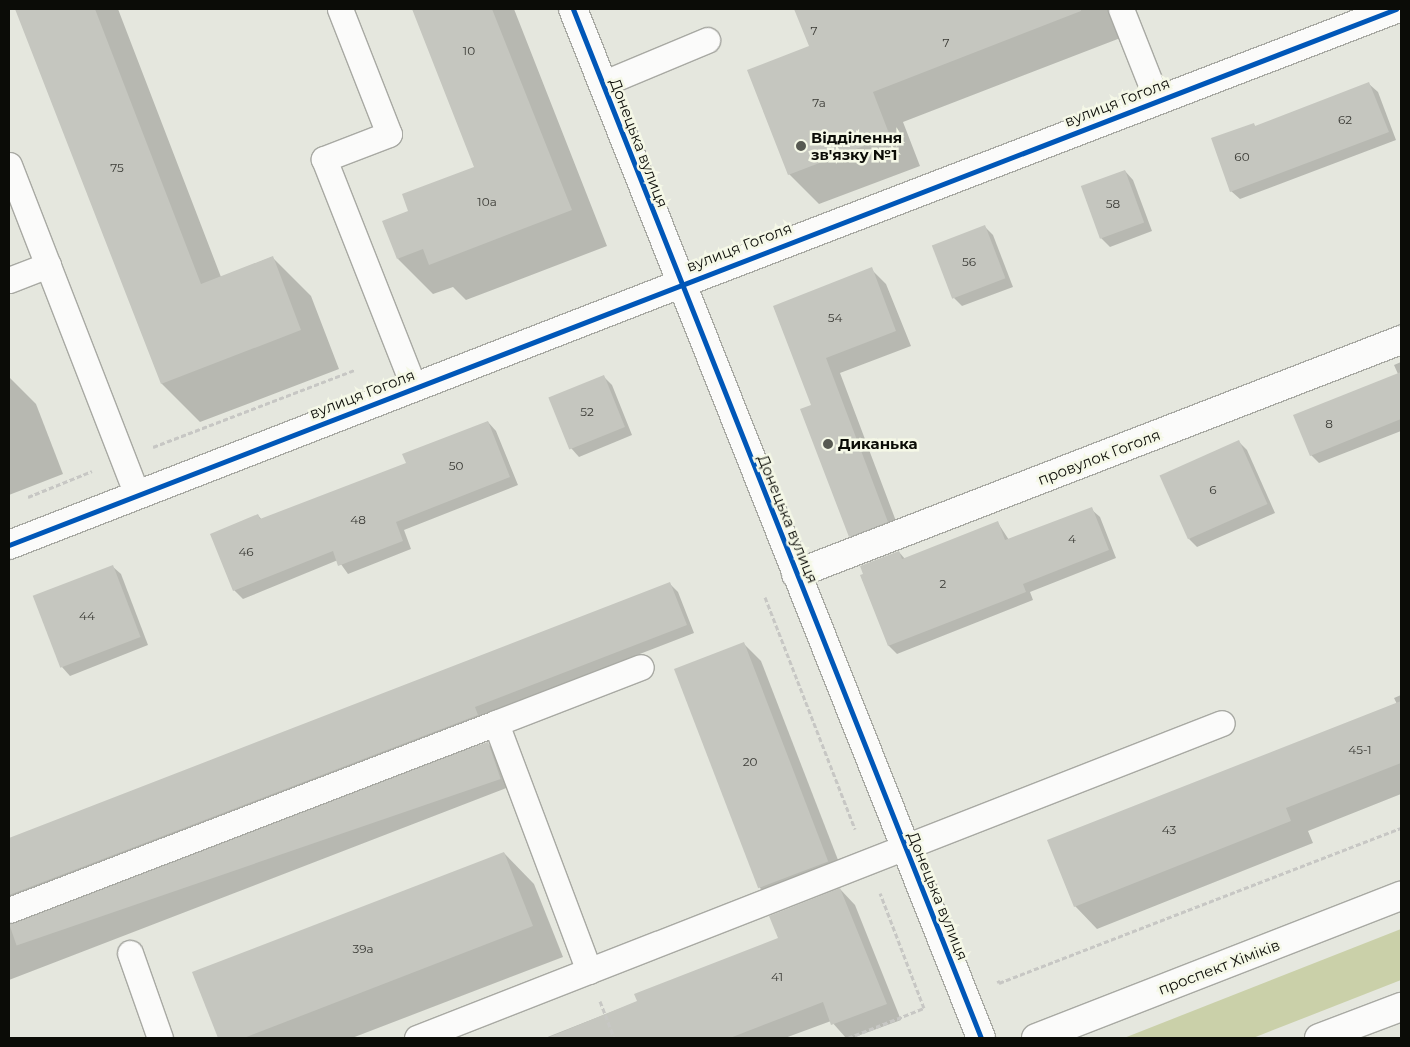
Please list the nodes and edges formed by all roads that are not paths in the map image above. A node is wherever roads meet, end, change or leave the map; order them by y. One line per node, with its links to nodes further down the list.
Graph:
1 (340, 9): 13 (lane)
2 (573, 9): 6 (street, Донецька вулиця)
3 (1121, 9): 7 (lane)
4 (1396, 9): 7 (street, вулиця Гоголя)
5 (707, 40): 6 (lane)
6 (602, 84): 11 (street, Донецька вулиця)
7 (1157, 100): 11 (street, вулиця Гоголя)
8 (9, 165): 9 (lane)
9 (48, 265): 10 (lane); 14 (lane)
10 (9, 280)
11 (680, 284): 13 (street, вулиця Гоголя); 16 (street, Донецька вулиця)
12 (1401, 340): 16 (street, провулок Гоголя)
13 (414, 388): 14 (street, вулиця Гоголя)
14 (137, 495): 15 (street, вулиця Гоголя)
15 (9, 545)
16 (796, 574): 20 (street, Донецька вулиця)
17 (642, 667): 18 (lane)
18 (496, 723): 22 (lane); 24 (lane)
19 (1222, 723): 20 (lane)
20 (905, 847): 24 (lane); 28 (street, Донецька вулиця)
21 (1401, 896): 29 (street, проспект Хіміків)
22 (9, 910)
23 (130, 953): 26 (lane)
24 (589, 971): 27 (lane)
25 (1401, 1007): 30 (street)
26 (160, 1038)
27 (416, 1038)
28 (981, 1038)
29 (1036, 1038)
30 (1319, 1038)

